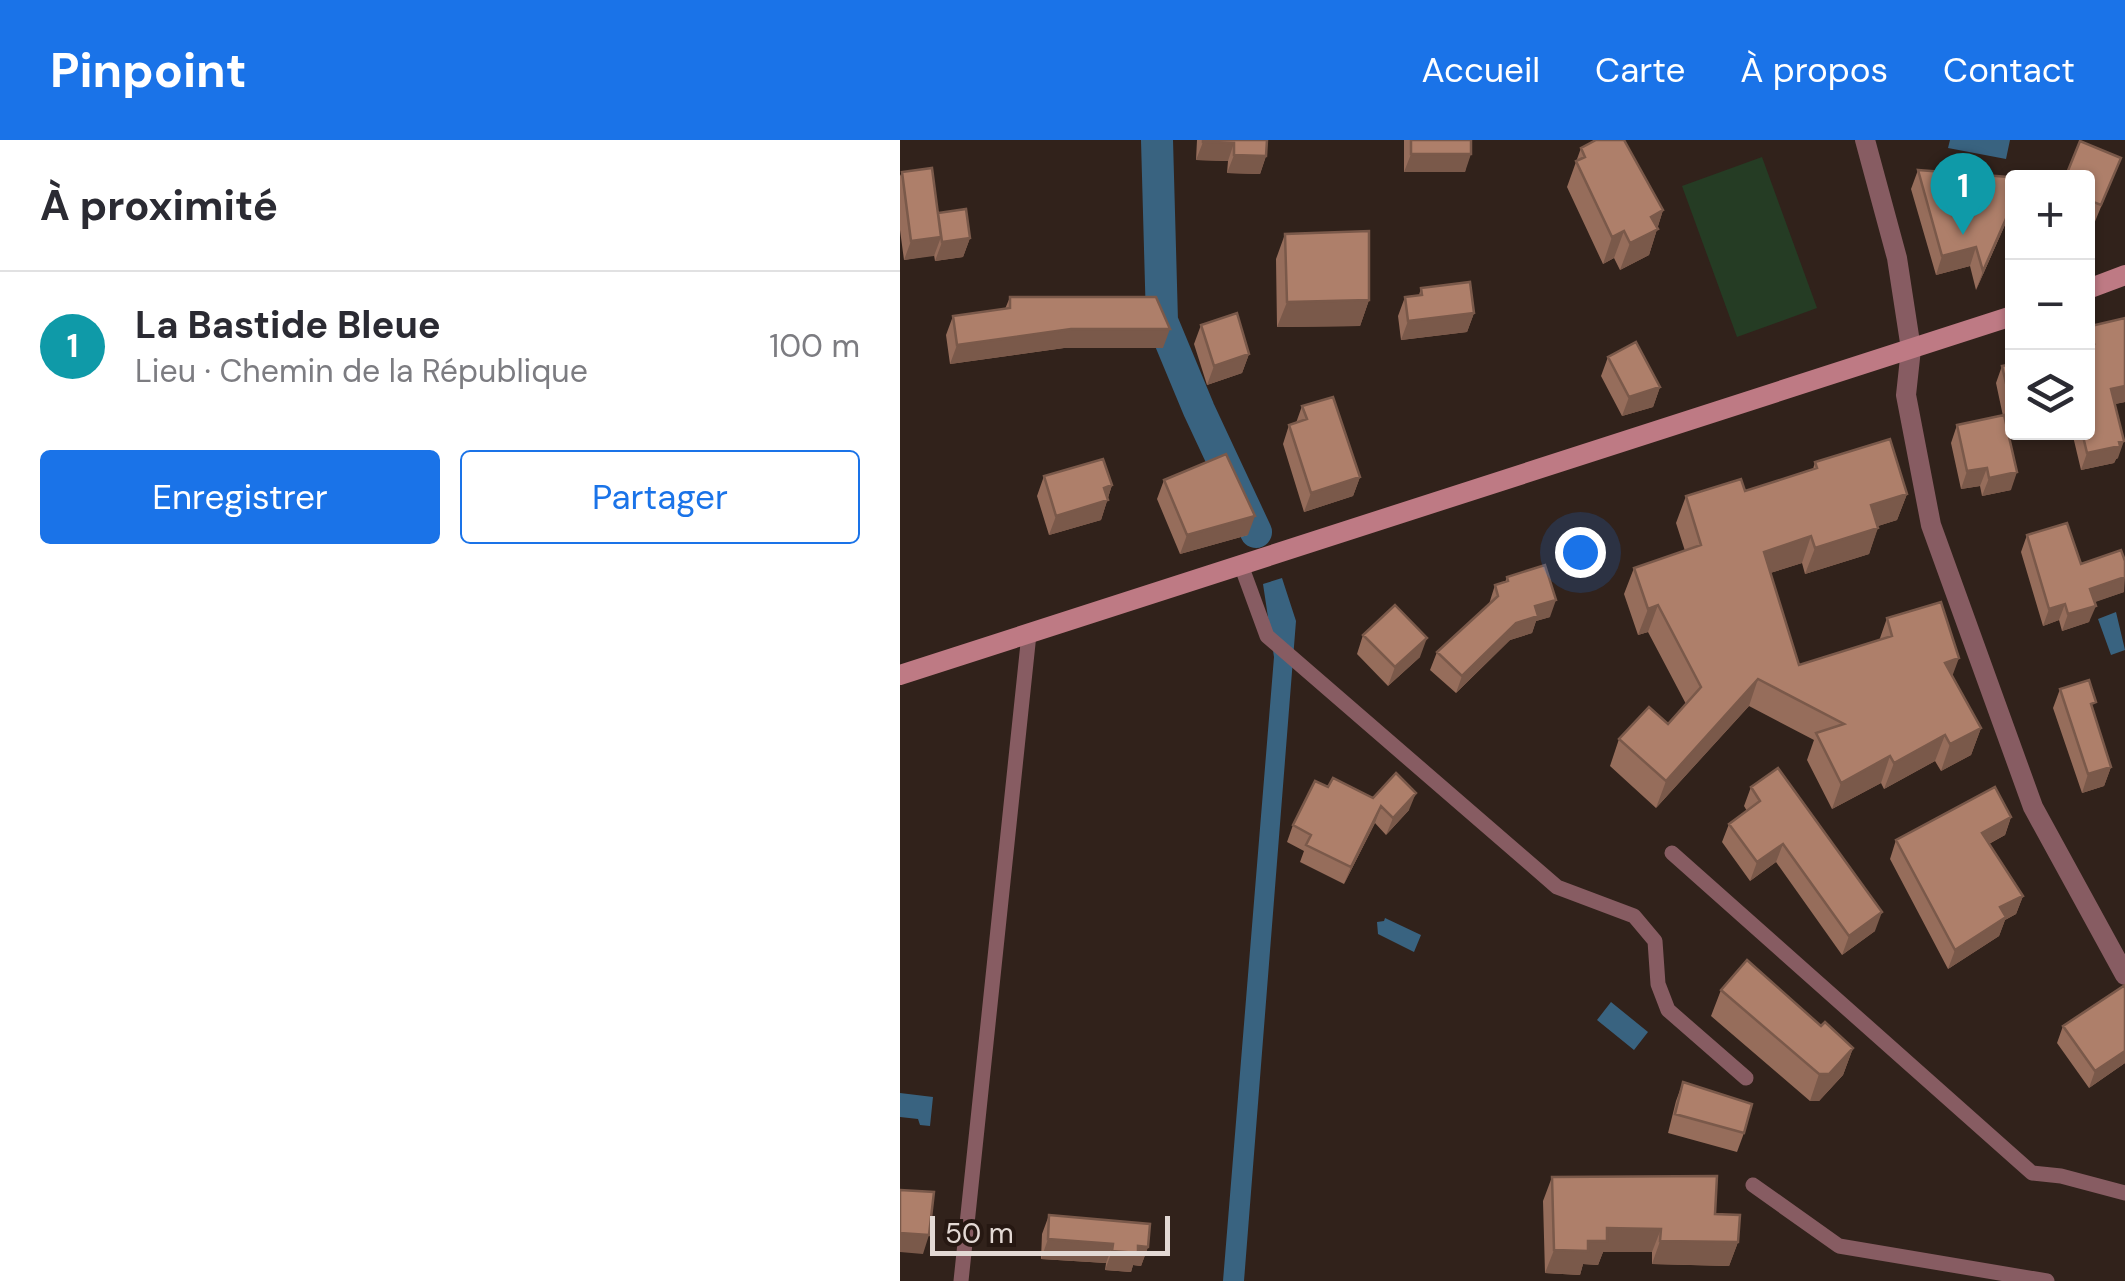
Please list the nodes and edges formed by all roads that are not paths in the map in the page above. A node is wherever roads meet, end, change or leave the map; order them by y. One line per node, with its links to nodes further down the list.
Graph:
1 (1865, 140): 5 (street)
2 (2125, 275): 3 (main road)
3 (2095, 286)
4 (2005, 318): 5 (main road)
5 (1911, 349): 6 (main road); 10 (street)
6 (1241, 566): 7 (main road); 11 (lane)
7 (1029, 634): 8 (main road); 14 (lane)
8 (900, 675)
9 (1672, 853): 13 (lane)
10 (2125, 975)
11 (1746, 1078)
12 (1753, 1186): 15 (lane)
13 (2125, 1193)
14 (961, 1281)
15 (2047, 1281)

